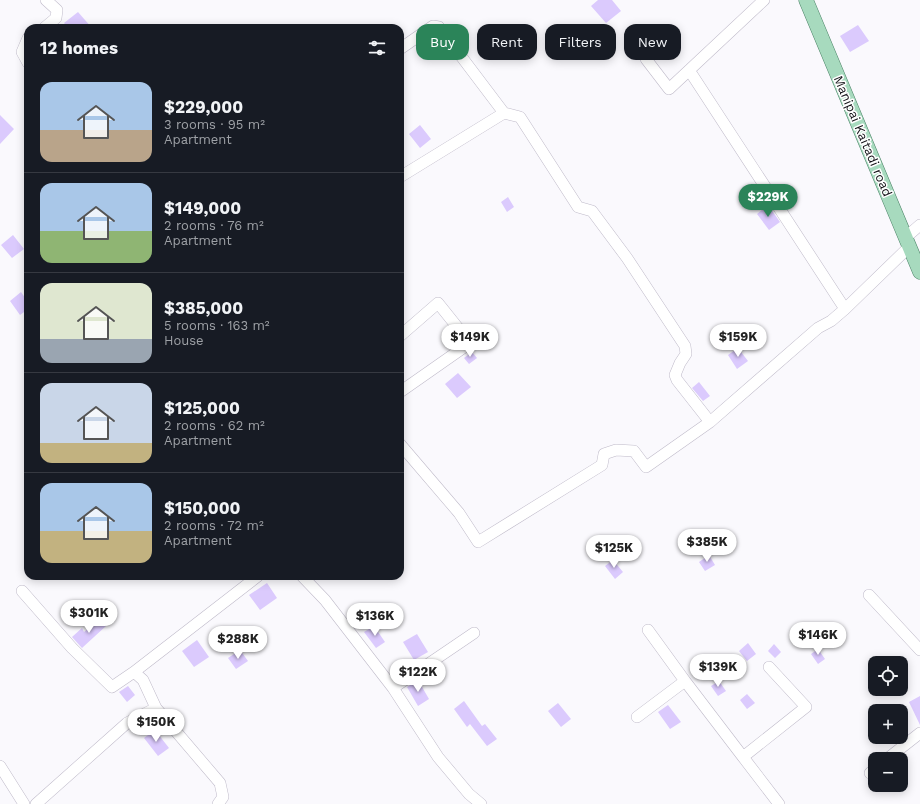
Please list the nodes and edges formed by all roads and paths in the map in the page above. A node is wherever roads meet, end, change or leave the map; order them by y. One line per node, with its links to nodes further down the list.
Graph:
1 (46, 0): 4 (street)
2 (764, 0): 7 (street)
3 (806, 0): 11 (main road, Manipai Kaitadi road)
4 (49, 24)
5 (404, 46): 8 (street)
6 (647, 60): 7 (street)
7 (689, 70): 13 (street)
8 (504, 113): 9 (street); 16 (street)
9 (404, 175)
10 (920, 225): 11 (street)
11 (907, 242): 12 (main road, Manipai Kaitadi road); 13 (street)
12 (920, 272)
13 (845, 309): 16 (street)
14 (404, 333): 15 (street)
15 (404, 389)
16 (710, 422): 17 (street)
17 (404, 449)
18 (253, 580): 26 (street)
19 (306, 580): 28 (street)
20 (22, 591): 26 (street)
21 (869, 595): 24 (street)
22 (648, 630): 27 (street)
23 (474, 633): 28 (street)
24 (920, 650)
25 (769, 667): 33 (street)
26 (134, 672): 29 (street)
27 (685, 681): 30 (street); 33 (street)
28 (393, 688): 38 (street)
29 (156, 708): 36 (street); 37 (street)
30 (637, 717)
31 (920, 733): 32 (street)
32 (896, 752)
33 (743, 757): 39 (street)
34 (0, 766): 35 (street)
35 (24, 804)
36 (36, 804)
37 (218, 804)
38 (481, 804)
39 (778, 804)

